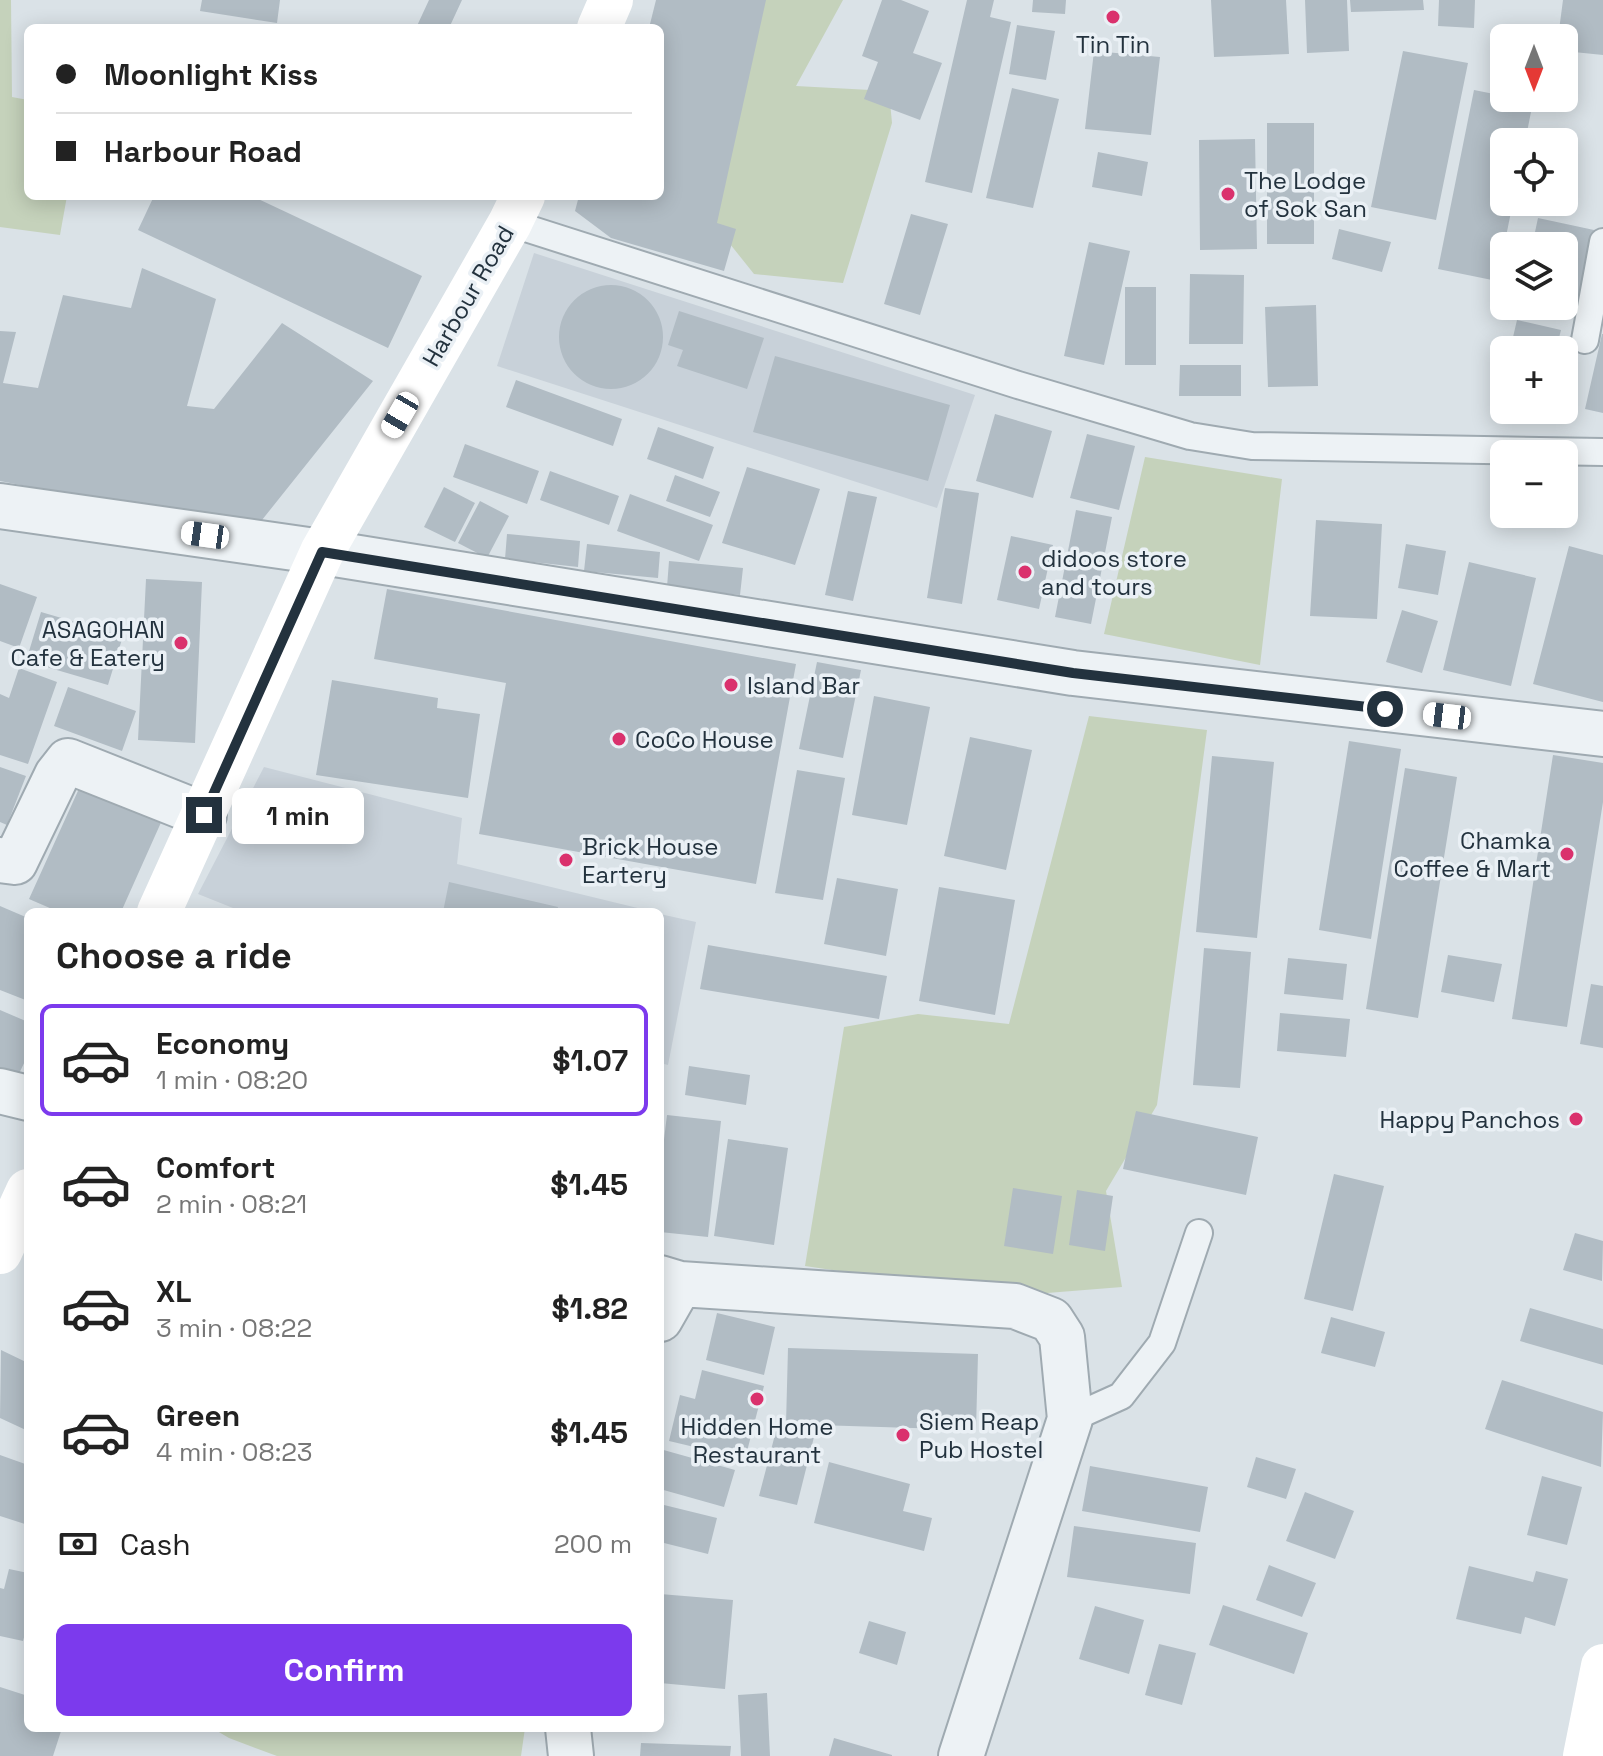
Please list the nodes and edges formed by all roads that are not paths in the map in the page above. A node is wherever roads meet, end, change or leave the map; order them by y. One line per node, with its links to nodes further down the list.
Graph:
1 (611, 0): 2 (street)
2 (601, 24)
3 (516, 210): 6 (lane); 8 (street, Harbour Road)
4 (1603, 242): 5 (lane)
5 (1585, 340)
6 (1603, 452)
7 (0, 506): 8 (street)
8 (322, 552): 9 (street); 10 (street, Harbour Road)
9 (1603, 734)
10 (204, 815): 11 (street); 12 (street, Harbour Road)
11 (0, 860)
12 (161, 908)
13 (0, 1091): 14 (street)
14 (24, 1097)
15 (24, 1200): 17 (street)
16 (1199, 1233): 19 (lane)
17 (0, 1252)
18 (667, 1293): 19 (street)
19 (1070, 1419): 23 (street)
20 (1603, 1666): 24 (street)
21 (568, 1732): 22 (street)
22 (571, 1756)
23 (961, 1756)
24 (1585, 1756)

